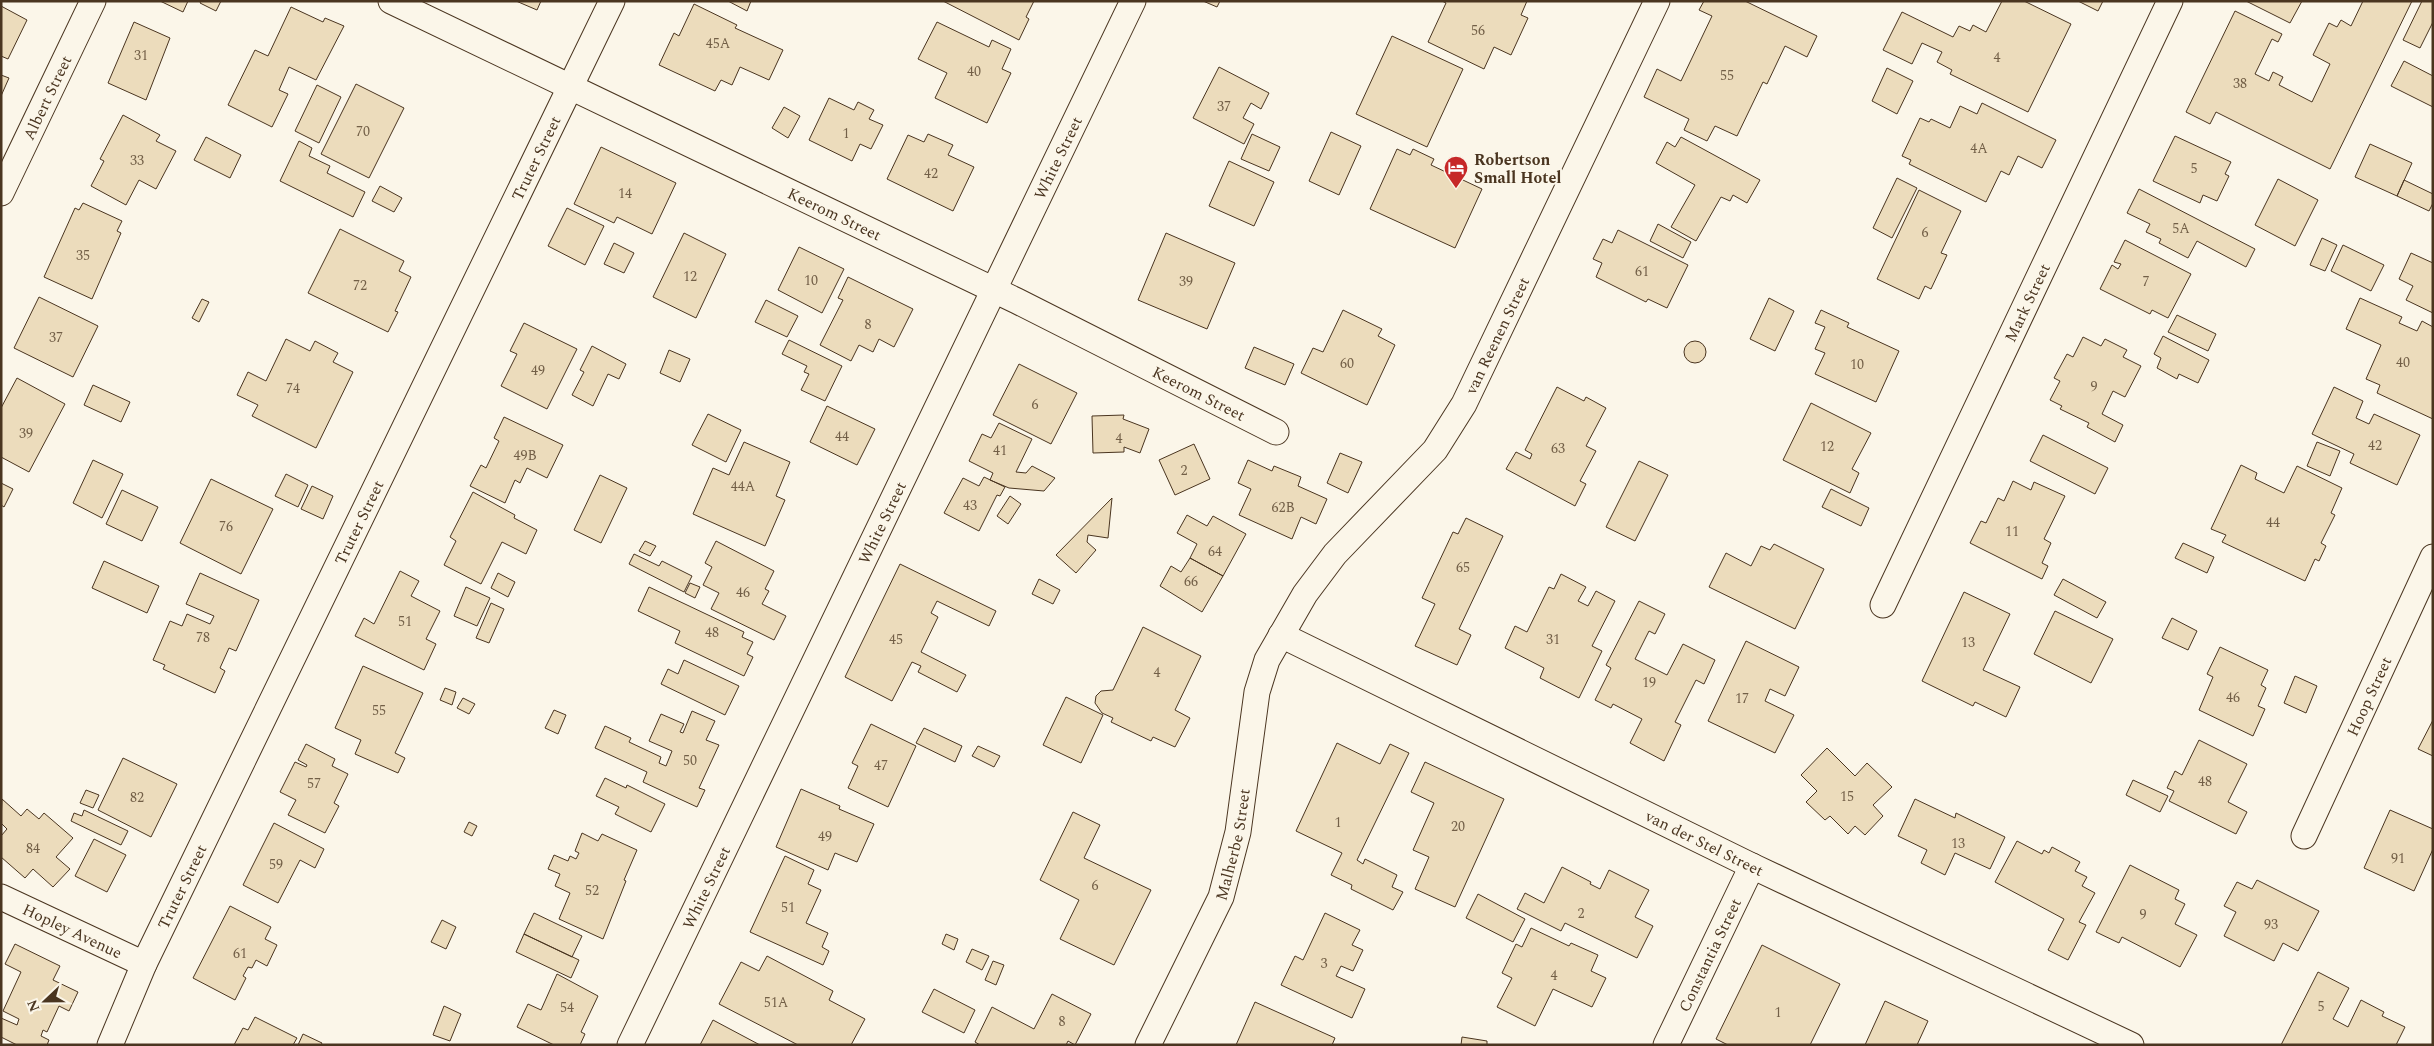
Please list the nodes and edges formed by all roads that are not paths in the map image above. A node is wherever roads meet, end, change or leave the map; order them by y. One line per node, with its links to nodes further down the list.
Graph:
1 (93, 1): 8 (street, Albert Street)
2 (391, 1): 7 (street, Keerom Street)
3 (612, 1): 7 (street, Truter Street)
4 (1133, 1): 9 (street, White Street)
5 (1657, 1): 13 (street, van Reenen Street)
6 (2170, 1): 12 (street, Mark Street)
7 (571, 88): 9 (street, Keerom Street); 17 (street, Truter Street)
8 (1, 193)
9 (994, 291): 10 (street, Keerom Street); 19 (street, White Street)
10 (1276, 432)
11 (2433, 557): 14 (street, Hoop Street)
12 (1883, 605)
13 (1282, 635): 15 (street, van der Stel Street); 20 (street, Malherbe Street)
14 (2304, 836)
15 (1752, 866): 21 (street, Constantia Street); 22 (street, van der Stel Street)
16 (1, 897): 17 (street, Hopley Avenue)
17 (144, 964): 18 (street, Truter Street)
18 (110, 1045)
19 (630, 1045)
20 (1148, 1045)
21 (1666, 1045)
22 (2131, 1045)

